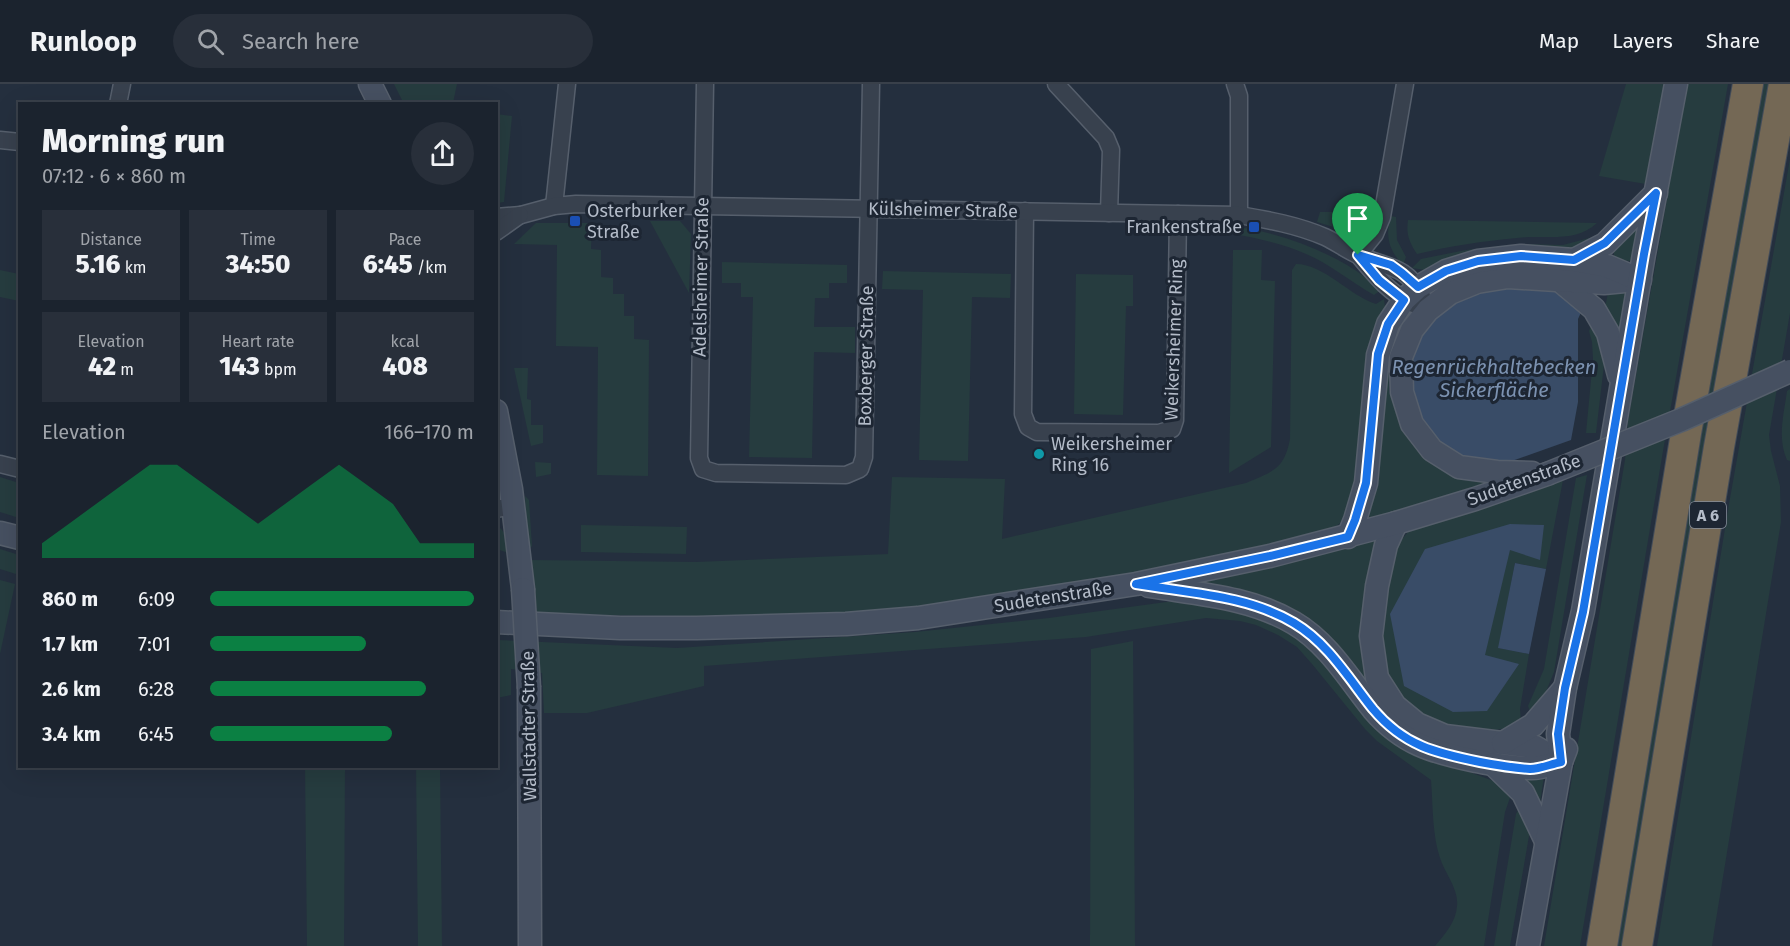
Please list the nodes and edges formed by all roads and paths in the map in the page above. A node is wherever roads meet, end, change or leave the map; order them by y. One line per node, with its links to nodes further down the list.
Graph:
1 (122, 84): 12 (street)
2 (370, 84): 13 (main road)
3 (567, 84): 17 (street)
4 (705, 84): 18 (street, Adelsheimer Straße)
5 (871, 84): 19 (street, Boxberger Straße)
6 (1056, 84): 21 (street)
7 (1235, 84): 24 (street)
8 (1405, 84): 27 (street)
9 (1676, 84): 16 (main road)
10 (1749, 84): 55 (highway, A 6)
11 (1784, 84): 56 (highway, A 6)
12 (118, 102)
13 (379, 102)
14 (0, 140): 15 (street)
15 (18, 142)
16 (1656, 193): 28 (main road); 30 (main road)
17 (554, 206): 18 (street, Külsheimer Straße); 23 (street, Külsheimer Straße)
18 (702, 206): 19 (street, Külsheimer Straße); 38 (street, Adelsheimer Straße)
19 (868, 209): 20 (street, Külsheimer Straße); 38 (street, Boxberger Straße)
20 (1025, 211): 21 (street, Külsheimer Straße); 22 (street, Weikersheimer Ring)
21 (1108, 213): 22 (street, Külsheimer Straße)
22 (1178, 214): 24 (street, Külsheimer Straße)
23 (521, 215): 25 (street, Külsheimer Straße); 26 (street, Külsheimer Straße)
24 (1239, 215): 27 (street, Külsheimer Straße)
25 (498, 217)
26 (498, 231)
27 (1358, 255): 31 (street, Külsheimer Straße)
28 (1574, 260): 30 (main road); 31 (main road)
29 (1558, 279): 30 (main road); 32 (main road); 34 (main road)
30 (1640, 280): 34 (main road)
31 (1411, 293): 32 (street, Külsheimer Straße); 43 (main road)
32 (1428, 309): 39 (main road)
33 (1790, 371): 39 (main road, Sudetenstraße, bridge)
34 (1621, 383): 46 (main road)
35 (498, 433): 40 (main road)
36 (0, 464): 37 (street)
37 (18, 468)
38 (703, 469)
39 (1547, 474): 41 (main road, Sudetenstraße)
40 (505, 508): 53 (main road, Wallstadter Straße, bridge)
41 (1396, 523): 43 (main road, Sudetenstraße); 49 (main road)
42 (0, 533): 44 (main road)
43 (1348, 537): 45 (main road, Sudetenstraße)
44 (18, 538)
45 (1136, 584): 47 (main road, Sudetenstraße); 51 (main road)
46 (1583, 612): 48 (main road); 50 (main road)
47 (498, 622)
48 (1565, 688): 49 (main road); 50 (main road)
49 (1503, 743): 50 (main road)
50 (1561, 762): 51 (main road); 52 (main road)
51 (1492, 764): 52 (main road)
52 (1546, 841): 54 (main road)
53 (530, 946)
54 (1528, 946)
55 (1602, 946)
56 (1637, 946)

